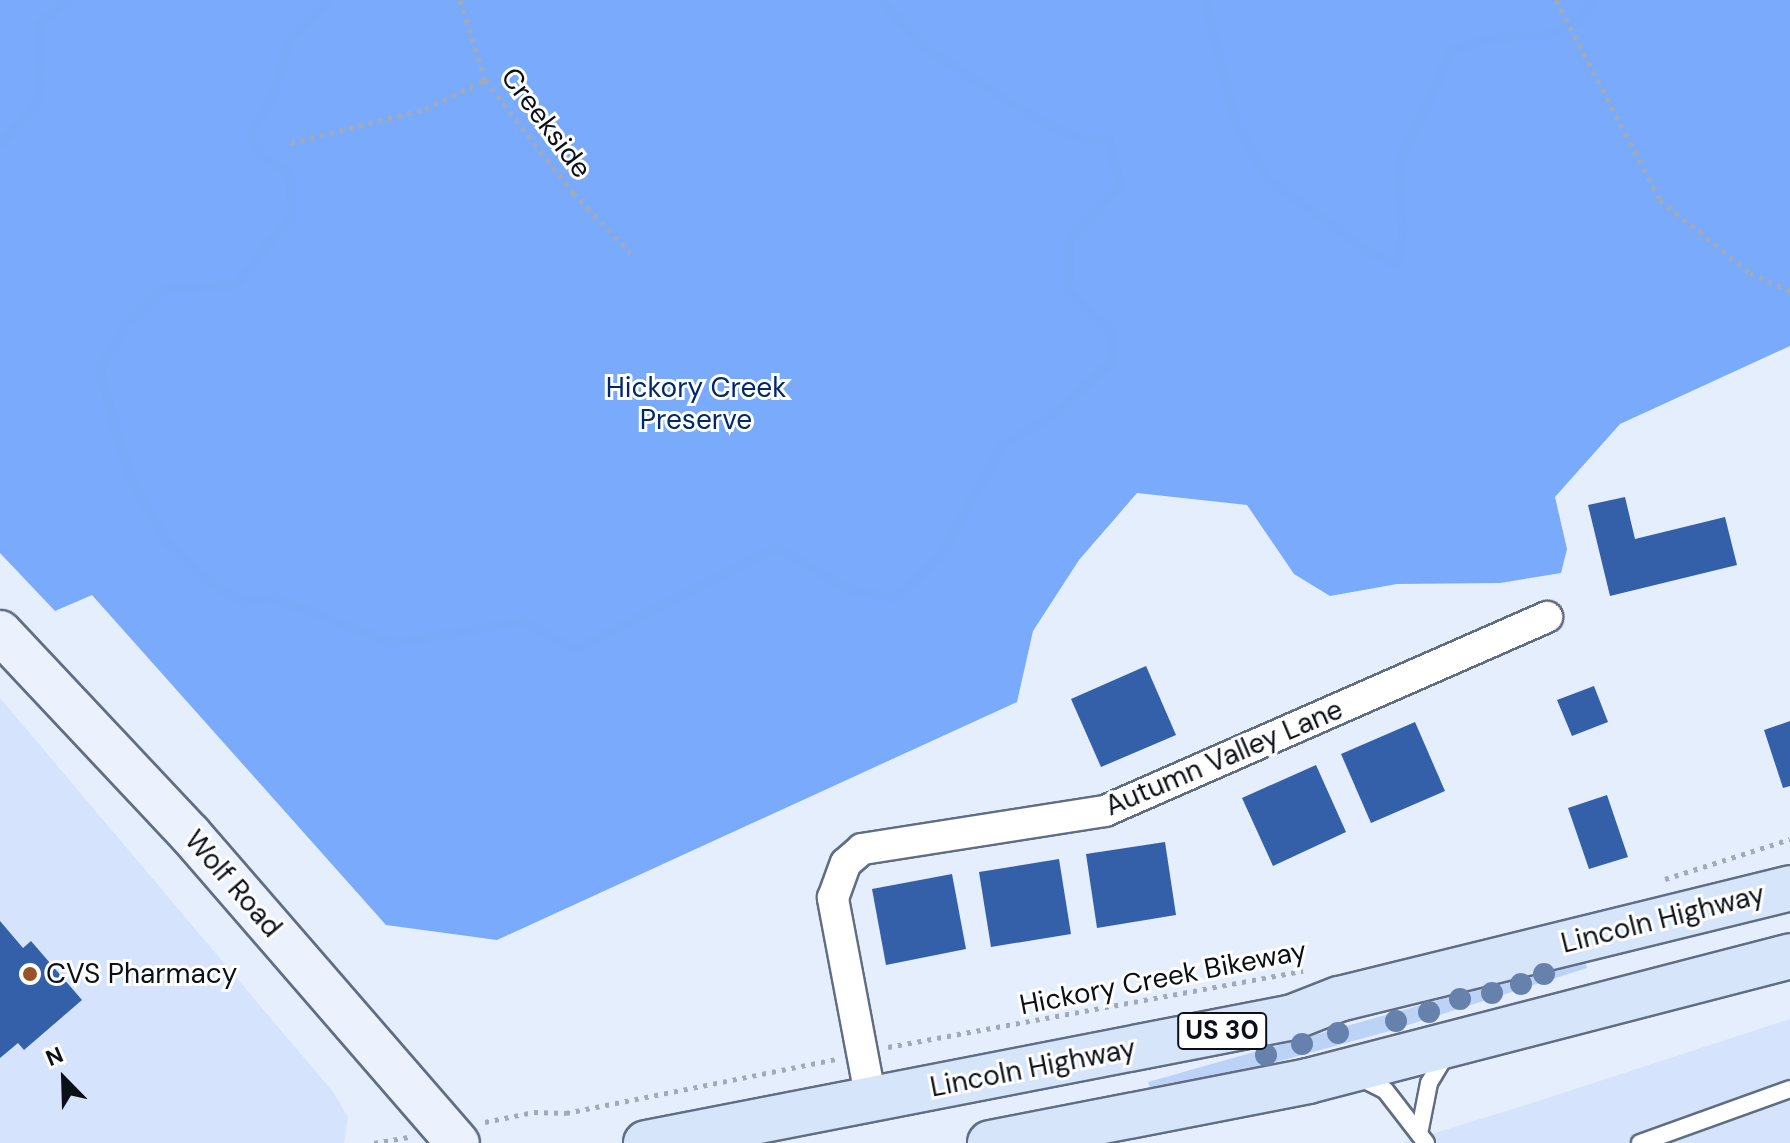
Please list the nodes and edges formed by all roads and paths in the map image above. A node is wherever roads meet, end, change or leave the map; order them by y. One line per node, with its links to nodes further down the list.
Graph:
1 (460, 0): 3 (path, Creekside)
2 (1556, 0): 6 (path)
3 (485, 80): 4 (path); 5 (path, Creekside)
4 (291, 143)
5 (631, 253)
6 (1790, 291)
7 (1547, 617): 15 (street, Autumn Valley Lane)
8 (0, 632): 21 (main road, Wolf Road)
9 (1790, 839): 10 (path)
10 (1654, 882)
11 (1790, 888): 18 (main road, Lincoln Highway / US 30)
12 (1790, 956): 14 (main road, US 30)
13 (1318, 968): 15 (path, Hickory Creek Bikeway)
14 (1454, 1040): 16 (main road, US 30); 20 (lane)
15 (862, 1054): 18 (street, Autumn Valley Lane); 19 (path, Hickory Creek Bikeway)
16 (1337, 1073): 20 (lane); 23 (main road, US 30)
17 (1790, 1089): 24 (lane)
18 (871, 1100): 22 (main road, Lincoln Highway / US 30)
19 (534, 1112)
20 (1423, 1136)
21 (458, 1143)
22 (646, 1143)
23 (990, 1143)
24 (1640, 1143)

